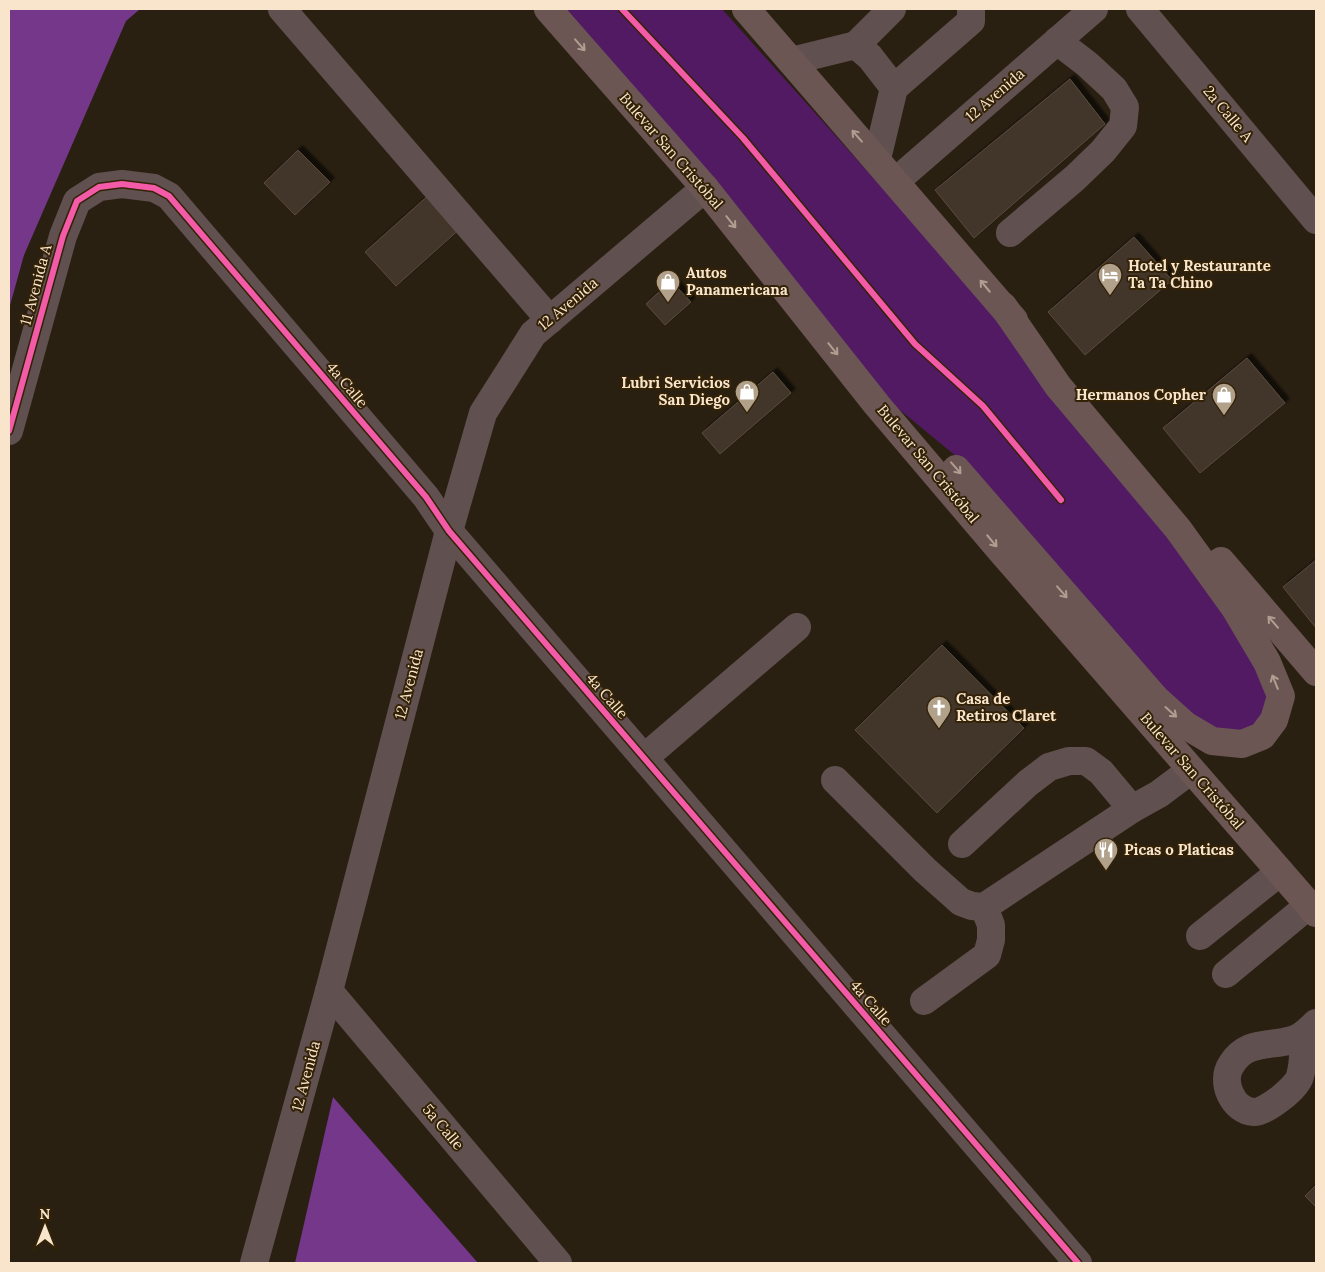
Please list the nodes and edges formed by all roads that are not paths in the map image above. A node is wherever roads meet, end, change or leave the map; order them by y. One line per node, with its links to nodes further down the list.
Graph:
1 (282, 9): 19 (street)
2 (548, 9): 15 (main road, Bulevar San Cristóbal, one-way to 15)
3 (746, 9): 10 (main road)
4 (892, 9): 9 (street)
5 (971, 9): 11 (street)
6 (1094, 9): 8 (street, 12 Avenida)
7 (1140, 9): 16 (street, 2a Calle A)
8 (1057, 41): 13 (street, 12 Avenida); 17 (street)
9 (856, 45): 10 (street); 11 (street)
10 (791, 61): 12 (main road, one-way to 10)
11 (894, 88): 12 (street)
12 (877, 160): 13 (main road)
13 (896, 181): 18 (main road, one-way to 13)
14 (99, 187): 21 (street, 11 Avenida A); 22 (street, 4a Calle)
15 (704, 188): 19 (street, 12 Avenida); 20 (main road, Bulevar San Cristóbal, one-way to 20)
16 (1316, 220)
17 (1010, 233)
18 (1003, 306): 20 (main road, one-way to 18); 24 (main road, one-way to 18)
19 (550, 320): 22 (street, 12 Avenida)
20 (877, 405): 26 (main road, Bulevar San Cristóbal, one-way to 26)
21 (9, 431)
22 (449, 531): 25 (street, 4a Calle); 35 (street, 12 Avenida)
23 (797, 626): 25 (street)
24 (1316, 672)
25 (644, 758): 39 (street, 4a Calle)
26 (1191, 770): 28 (street); 30 (main road, Bulevar San Cristóbal)
27 (835, 780): 31 (street)
28 (1132, 809): 29 (street); 31 (street)
29 (962, 844)
30 (1280, 872): 32 (main road, Bulevar San Cristóbal); 33 (street)
31 (984, 906): 36 (street)
32 (1312, 909): 34 (street)
33 (1200, 936)
34 (1226, 974)
35 (329, 991): 37 (street, 12 Avenida); 38 (street, 5a Calle)
36 (924, 1001)
37 (254, 1263)
38 (558, 1263)
39 (1078, 1263)

